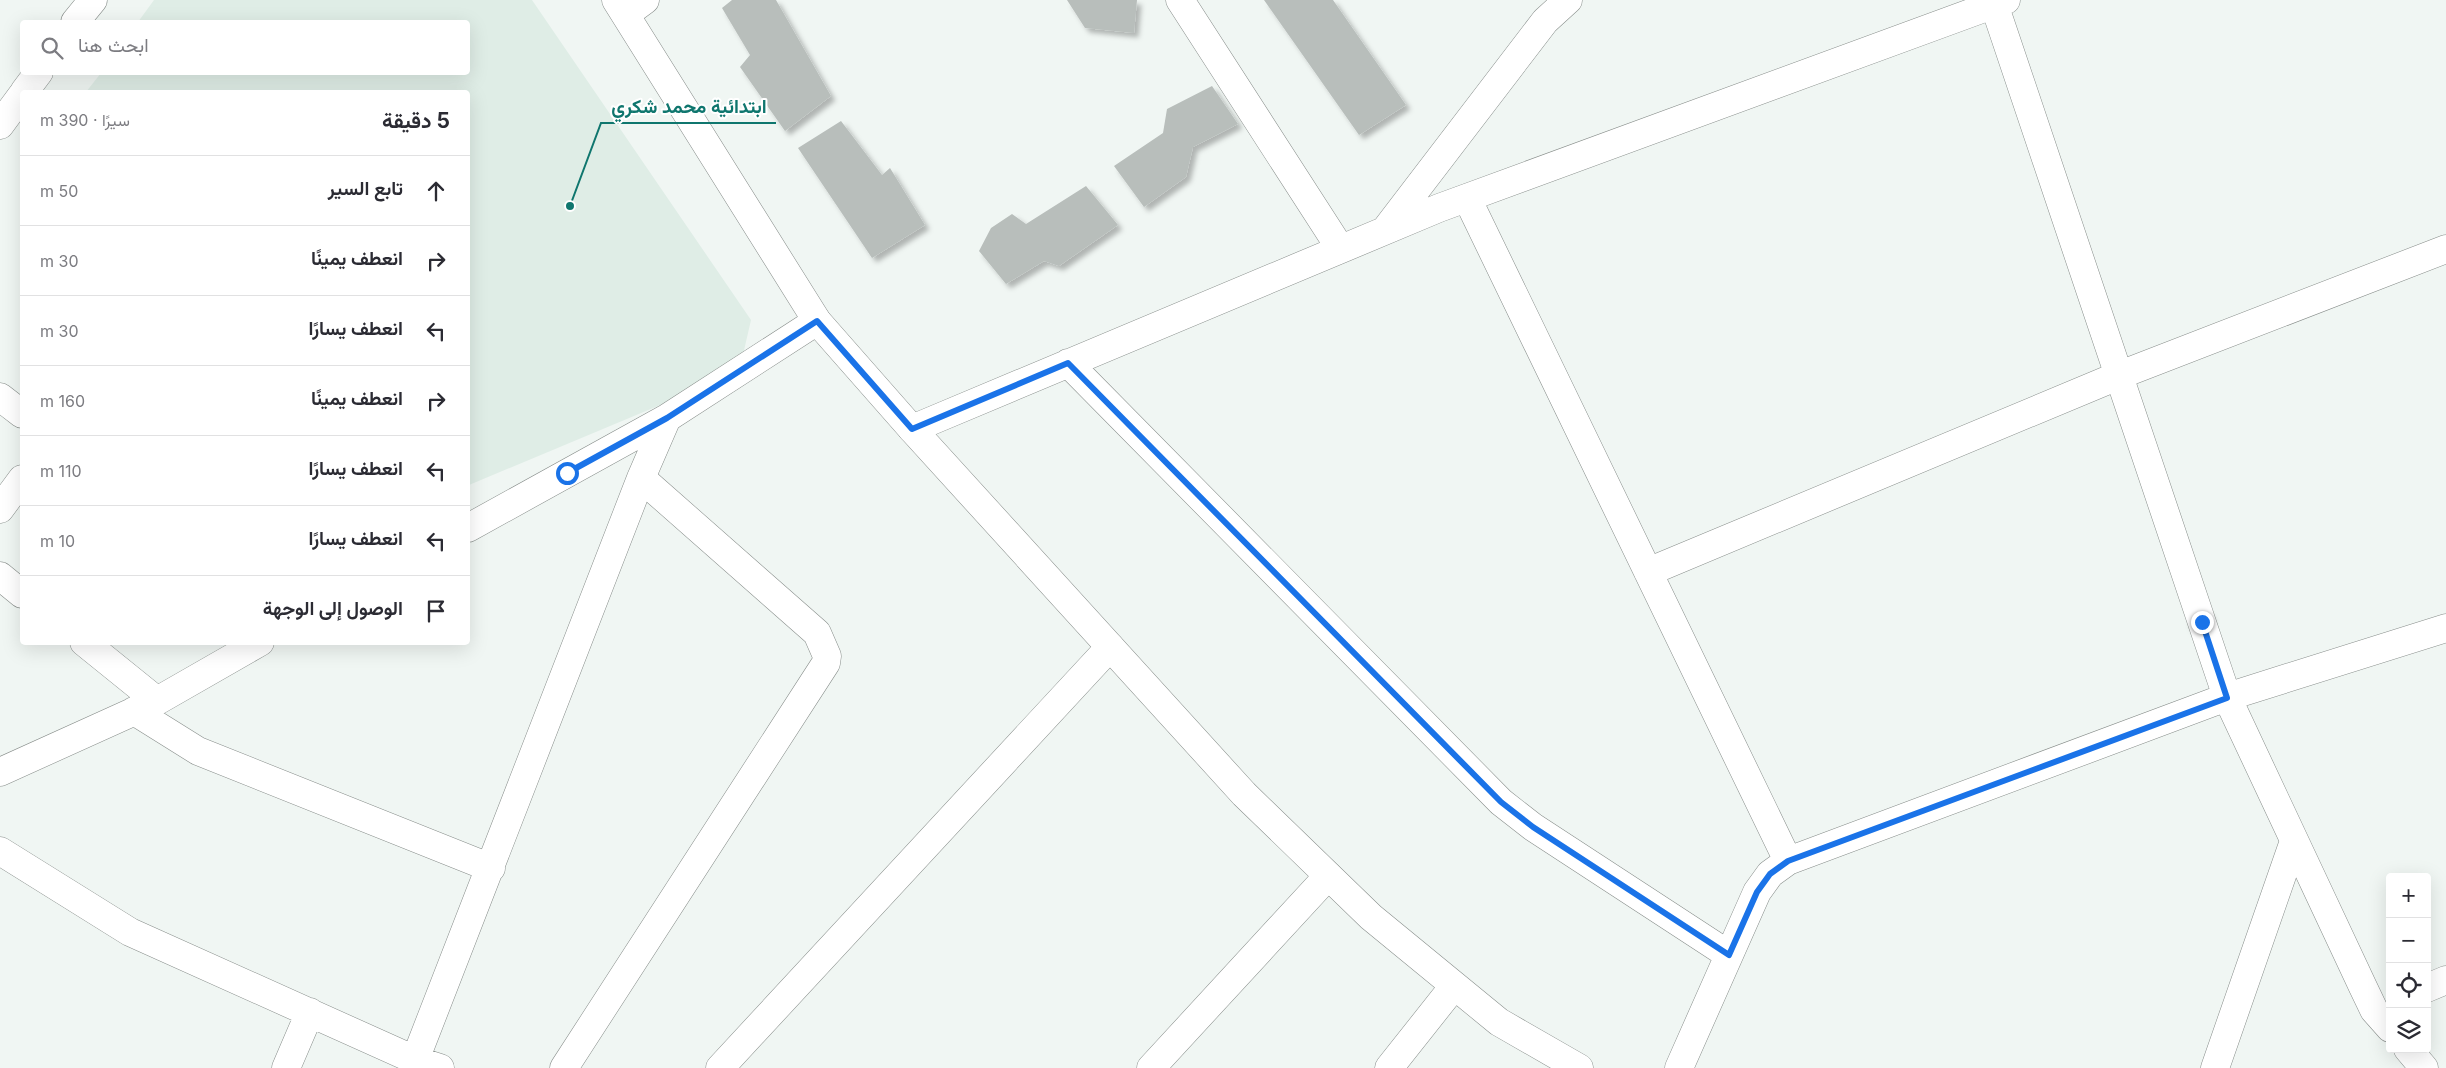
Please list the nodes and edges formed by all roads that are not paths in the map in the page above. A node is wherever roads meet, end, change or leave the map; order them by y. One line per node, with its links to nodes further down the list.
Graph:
1 (1180, 0): 11 (street)
2 (1568, 0): 10 (street)
3 (2000, 2): 9 (street); 15 (street)
4 (629, 5): 13 (street)
5 (37, 75): 6 (street)
6 (26, 90)
7 (20, 98): 8 (street)
8 (0, 125)
9 (1466, 198): 10 (street); 24 (street)
10 (1386, 230): 11 (street)
11 (1340, 248): 14 (street)
12 (2446, 249): 15 (street)
13 (817, 321): 18 (street); 19 (street)
14 (1068, 363): 19 (street); 39 (street)
15 (2120, 375): 24 (street); 31 (street)
16 (0, 397): 17 (street)
17 (20, 412)
18 (667, 418): 20 (street); 23 (street)
19 (912, 429): 30 (street)
20 (641, 478): 37 (street); 48 (street)
21 (20, 482): 22 (street)
22 (0, 509)
23 (470, 527)
24 (1648, 572): 36 (street)
25 (0, 576): 26 (street)
26 (20, 592)
27 (2446, 628): 31 (street)
28 (87, 645): 32 (street)
29 (255, 645): 32 (street)
30 (1110, 647): 38 (street); 49 (street)
31 (2227, 698): 34 (street); 36 (street)
32 (146, 706): 33 (street); 37 (street)
33 (0, 772)
34 (2294, 841): 44 (street); 54 (street)
35 (0, 851): 43 (street)
36 (1788, 861): 39 (street)
37 (491, 868): 46 (street)
38 (1328, 876): 41 (street); 50 (street)
39 (1729, 955): 53 (street)
40 (2446, 980): 42 (street)
41 (1454, 986): 51 (street); 52 (street)
42 (2431, 986)
43 (310, 1012): 46 (street); 47 (street)
44 (2385, 1014)
45 (2411, 1053): 55 (street)
46 (428, 1064)
47 (286, 1068)
48 (564, 1068)
49 (720, 1068)
50 (1151, 1068)
51 (1389, 1068)
52 (1579, 1068)
53 (1679, 1068)
54 (2215, 1068)
55 (2424, 1068)

